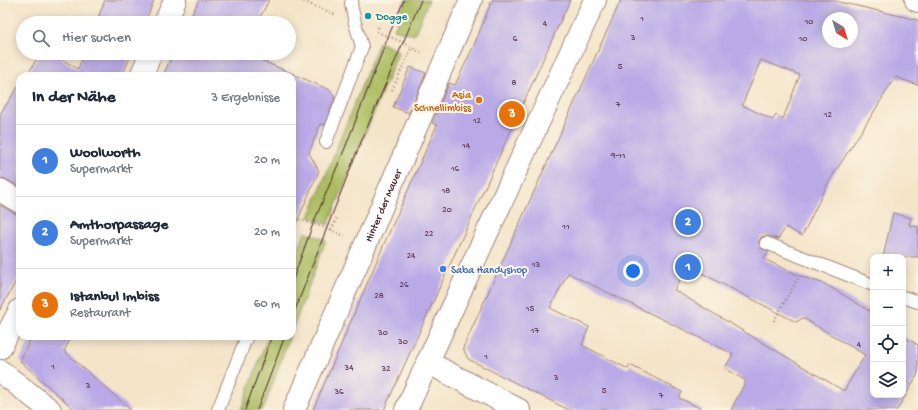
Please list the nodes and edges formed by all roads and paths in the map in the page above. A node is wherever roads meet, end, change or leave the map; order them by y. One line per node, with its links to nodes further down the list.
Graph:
1 (175, 0): 6 (street)
2 (300, 0): 7 (path)
3 (352, 0): 7 (lane)
4 (471, 0): 12 (street, Hinter der Mauer)
5 (595, 0): 31 (street)
6 (168, 16)
7 (355, 23): 9 (path); 15 (lane)
8 (379, 25): 9 (path)
9 (377, 33): 10 (path)
10 (412, 48): 12 (path); 14 (path)
11 (148, 60): 13 (street)
12 (442, 66): 35 (street, Hinter der Mauer)
13 (143, 72)
14 (392, 90)
15 (326, 142)
16 (0, 190): 17 (street)
17 (16, 200)
18 (338, 216): 21 (path)
19 (296, 219): 20 (path)
20 (328, 229)
21 (331, 230)
22 (766, 243): 23 (lane)
23 (808, 260): 24 (lane); 28 (path)
24 (870, 284)
25 (906, 297): 26 (lane)
26 (918, 302)
27 (16, 318): 30 (street)
28 (774, 321)
29 (245, 340): 34 (lane)
30 (0, 348)
31 (428, 362): 36 (street); 37 (street)
32 (0, 371): 33 (street)
33 (50, 410)
34 (218, 410)
35 (294, 410)
36 (406, 410)
37 (519, 410)

